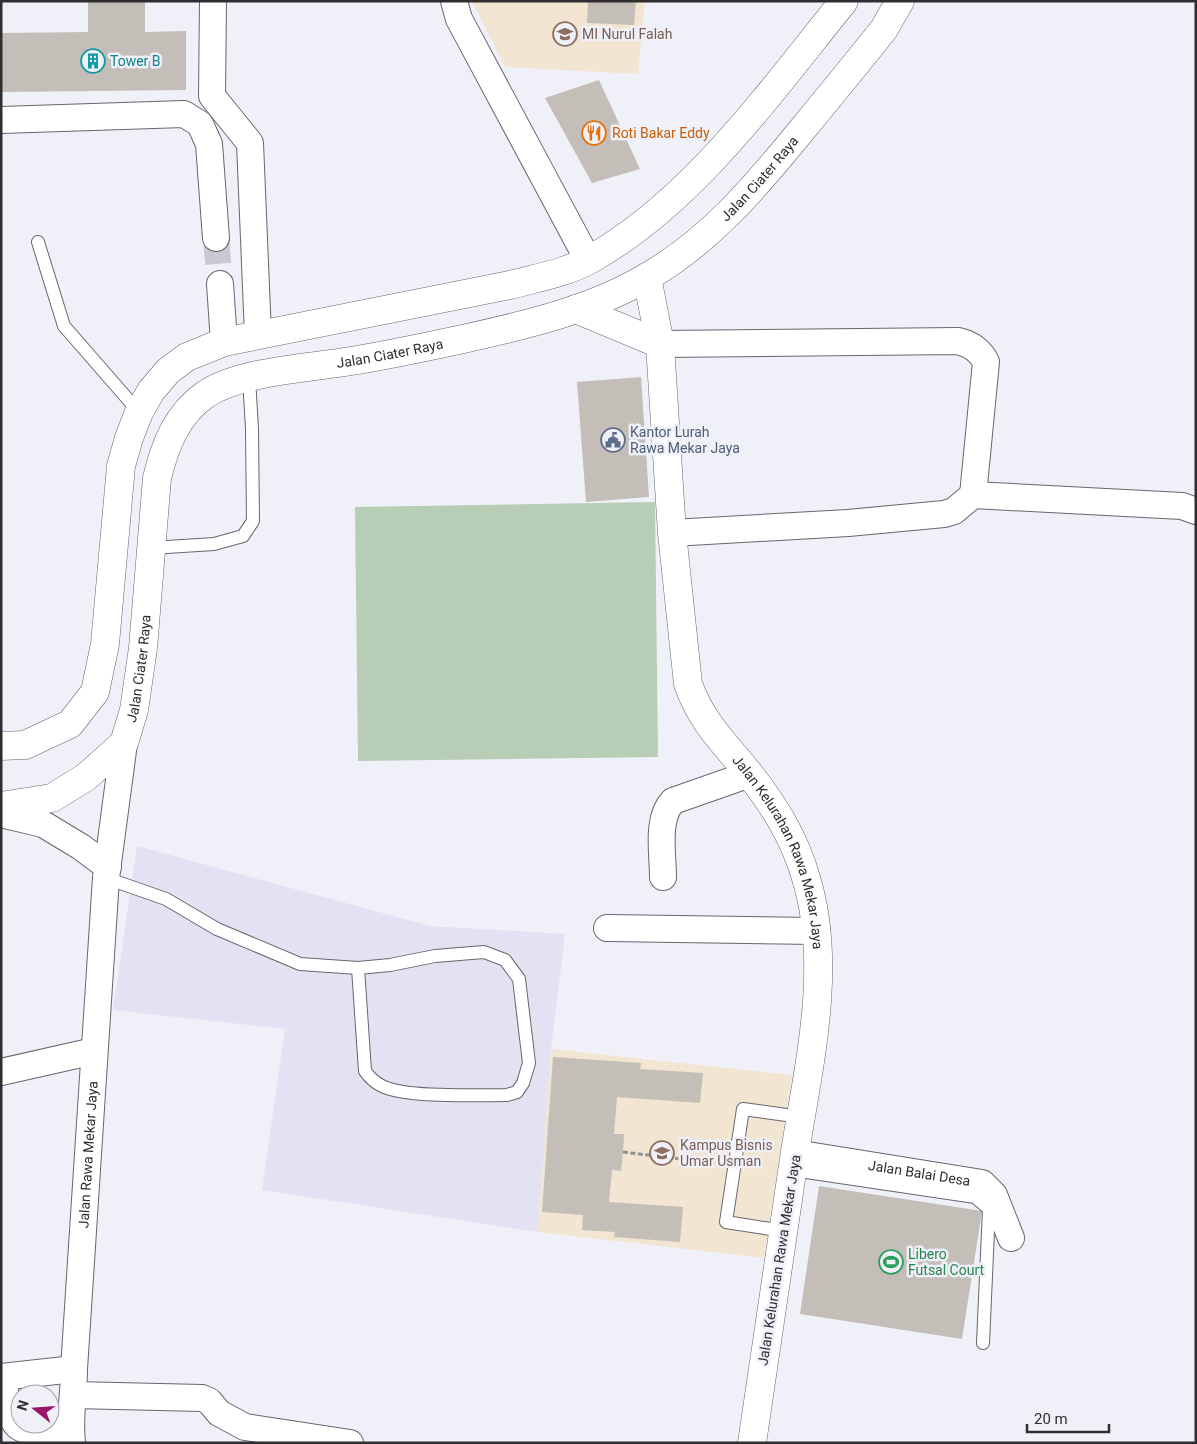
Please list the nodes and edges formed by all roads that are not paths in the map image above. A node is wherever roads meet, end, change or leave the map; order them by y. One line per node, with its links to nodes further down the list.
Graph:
1 (213, 1): 12 (street)
2 (454, 1): 8 (street)
3 (844, 1): 8 (main road)
4 (900, 1): 9 (main road, Jalan Ciater Raya)
5 (1, 120): 6 (street)
6 (216, 238)
7 (38, 242): 16 (lane)
8 (588, 260): 12 (main road)
9 (647, 277): 11 (main road, Jalan Ciater Raya); 14 (main road, Jalan Kelurahan Rawa Mekar Jaya)
10 (220, 284): 13 (street)
11 (576, 309): 14 (main road); 15 (main road, Jalan Ciater Raya)
12 (258, 335): 13 (main road)
13 (224, 342): 16 (main road)
14 (660, 344): 17 (street); 19 (main road, Jalan Kelurahan Rawa Mekar Jaya)
15 (248, 378): 20 (main road, Jalan Ciater Raya); 20 (lane)
16 (139, 412): 22 (main road)
17 (973, 495): 18 (street); 19 (street)
18 (1196, 511)
19 (672, 534): 23 (main road, Jalan Kelurahan Rawa Mekar Jaya)
20 (151, 548): 21 (main road, Jalan Ciater Raya)
21 (124, 743): 24 (main road); 26 (street, Jalan Rawa Mekar Jaya)
22 (1, 746)
23 (750, 774): 27 (street); 29 (main road, Jalan Kelurahan Rawa Mekar Jaya)
24 (1, 806)
25 (1, 814): 26 (street)
26 (107, 873): 30 (lane); 31 (street, Jalan Rawa Mekar Jaya)
27 (664, 877)
28 (606, 928): 29 (street)
29 (817, 931): 33 (main road, Jalan Kelurahan Rawa Mekar Jaya)
30 (358, 968): 30 (lane)
31 (94, 1051): 32 (street); 38 (street, Jalan Rawa Mekar Jaya)
32 (1, 1072)
33 (801, 1117): 34 (main road, Jalan Kelurahan Rawa Mekar Jaya); 35 (lane)
34 (794, 1162): 35 (main road, Jalan Kelurahan Rawa Mekar Jaya); 36 (street, Jalan Balai Desa); 37 (lane)
35 (784, 1231): 43 (main road, Jalan Kelurahan Rawa Mekar Jaya)
36 (1011, 1238)
37 (984, 1343)
38 (74, 1369): 39 (street); 40 (street, Jalan Rawa Mekar Jaya)
39 (2, 1377): 41 (street)
40 (74, 1395): 41 (street, Jalan Rawa Mekar Jaya); 42 (street)
41 (71, 1435)
42 (350, 1443)
43 (752, 1443)

